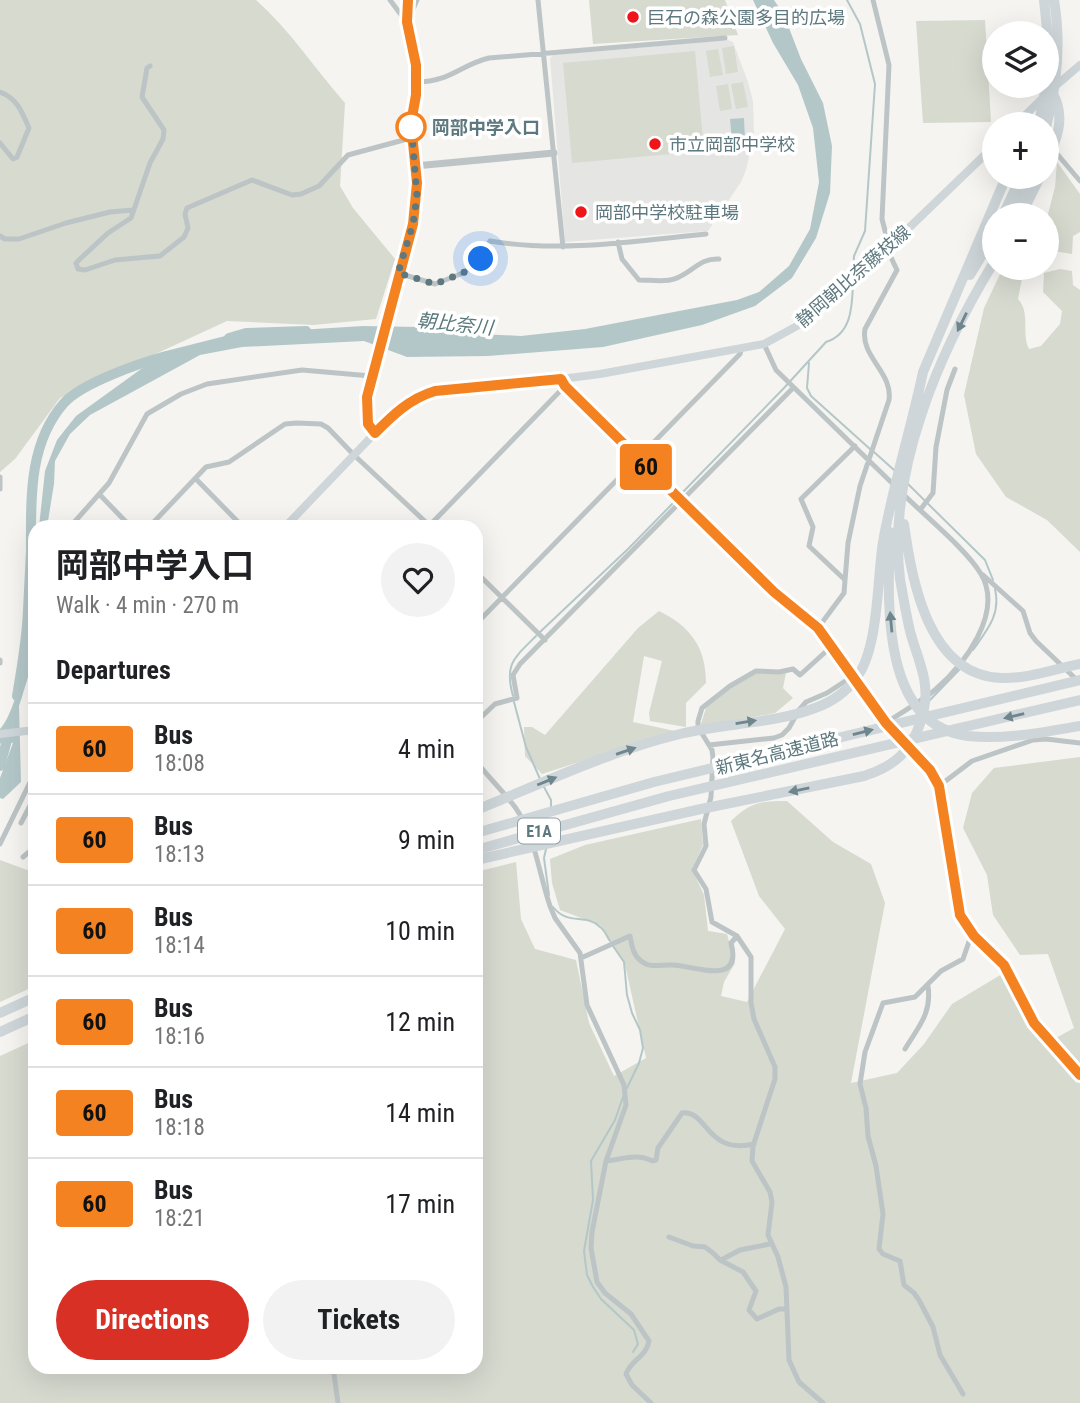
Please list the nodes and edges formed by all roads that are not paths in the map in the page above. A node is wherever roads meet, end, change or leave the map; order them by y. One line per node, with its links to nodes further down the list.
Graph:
1 (390, 0): 10 (street)
2 (408, 0): 10 (main road)
3 (417, 0): 10 (street)
4 (538, 0): 12 (street)
5 (873, 0): 33 (street)
6 (1044, 0): 8 (highway)
7 (1054, 0): 9 (highway)
8 (1047, 21)
9 (1054, 21)
10 (407, 22): 16 (main road)
11 (724, 38): 12 (street)
12 (544, 53): 16 (street); 22 (street)
13 (1080, 65): 15 (main road)
14 (150, 66): 28 (street)
15 (1059, 79)
16 (416, 82): 20 (main road)
17 (0, 92): 21 (street)
18 (1038, 98): 19 (main road)
19 (1026, 112)
20 (411, 138): 25 (main road); 28 (street)
21 (0, 143)
22 (554, 153): 25 (street); 32 (street)
23 (1059, 156): 26 (street)
24 (982, 157): 33 (main road, 静岡朝比奈藤枝線)
25 (415, 166): 36 (main road)
26 (1080, 181)
27 (1001, 189): 40 (highway)
28 (133, 210): 30 (street)
29 (706, 234): 31 (street)
30 (0, 236)
31 (618, 242): 32 (street); 35 (street)
32 (563, 247): 36 (street)
33 (888, 247): 41 (main road, 静岡朝比奈藤枝線); 51 (street)
34 (982, 257): 40 (highway)
35 (719, 259)
36 (398, 273): 44 (main road)
37 (982, 280): 39 (highway)
38 (983, 280): 39 (highway)
39 (980, 284): 52 (highway, one-way to 52)
40 (960, 289): 52 (highway)
41 (764, 344): 42 (main road, 静岡朝比奈藤枝線); 46 (street)
42 (741, 347): 45 (main road, 静岡朝比奈藤枝線); 50 (street)
43 (956, 369): 59 (street)
44 (372, 372): 47 (main road); 56 (street)
45 (563, 383): 47 (main road); 50 (main road); 66 (street)
46 (793, 388): 48 (street); 57 (street)
47 (375, 433): 49 (main road)
48 (855, 446): 51 (street); 69 (street)
49 (354, 455): 54 (street); 64 (main road); 65 (street)
50 (638, 459): 57 (main road); 70 (street)
51 (867, 459): 59 (street); 69 (street)
52 (902, 470): 58 (highway)
53 (0, 477): 55 (street)
54 (196, 479): 62 (street); 63 (street)
55 (0, 489)
56 (100, 495): 60 (street); 61 (street)
57 (682, 501): 72 (main road); 73 (street)
58 (896, 505): 75 (highway); 81 (highway, one-way to 58); 89 (highway, one-way to 58); 97 (highway, one-way to 97)
59 (920, 510): 67 (street)
60 (77, 520)
61 (124, 520)
62 (156, 520)
63 (236, 520)
64 (292, 520)
65 (424, 520)
66 (436, 520)
67 (981, 573): 77 (street); 80 (street)
68 (483, 579): 70 (street)
69 (844, 579): 72 (street)
70 (502, 598): 71 (street); 73 (street)
71 (483, 617)
72 (818, 628): 74 (main road)
73 (545, 640): 79 (street)
74 (832, 646): 76 (main road); 85 (street)
75 (1080, 664)
76 (853, 676): 80 (main road); 85 (street)
77 (1080, 681): 92 (highway, 新東名高速道路 / E1A, one-way to 77)
78 (1080, 700): 94 (highway, 新東名高速道路 / E1A, one-way to 94)
79 (483, 715)
80 (886, 723): 88 (main road)
81 (1080, 726)
82 (28, 731): 83 (main road)
83 (0, 734)
84 (1080, 743): 88 (street)
85 (709, 746): 99 (street)
86 (483, 770): 100 (street)
87 (28, 786): 93 (street)
88 (939, 786): 98 (main road)
89 (483, 807)
90 (28, 810): 91 (street)
91 (21, 823)
92 (483, 831)
93 (0, 844)
94 (483, 848)
95 (28, 853): 96 (street)
96 (23, 857)
97 (483, 858)
98 (972, 933): 101 (street); 107 (main road)
99 (737, 936): 100 (street); 108 (street)
100 (581, 958): 109 (street)
101 (928, 986): 106 (street); 115 (street)
102 (28, 1000): 103 (highway)
103 (0, 1013)
104 (28, 1019): 105 (highway)
105 (0, 1032)
106 (905, 1049)
107 (1080, 1075)
108 (754, 1144): 109 (street); 111 (street)
109 (606, 1161): 117 (street)
110 (669, 1237): 112 (street)
111 (771, 1244): 112 (street); 113 (street)
112 (720, 1260): 113 (street)
113 (788, 1309): 118 (street)
114 (334, 1374): 116 (street)
115 (963, 1394)
116 (338, 1403)
117 (651, 1403)
118 (823, 1403)

